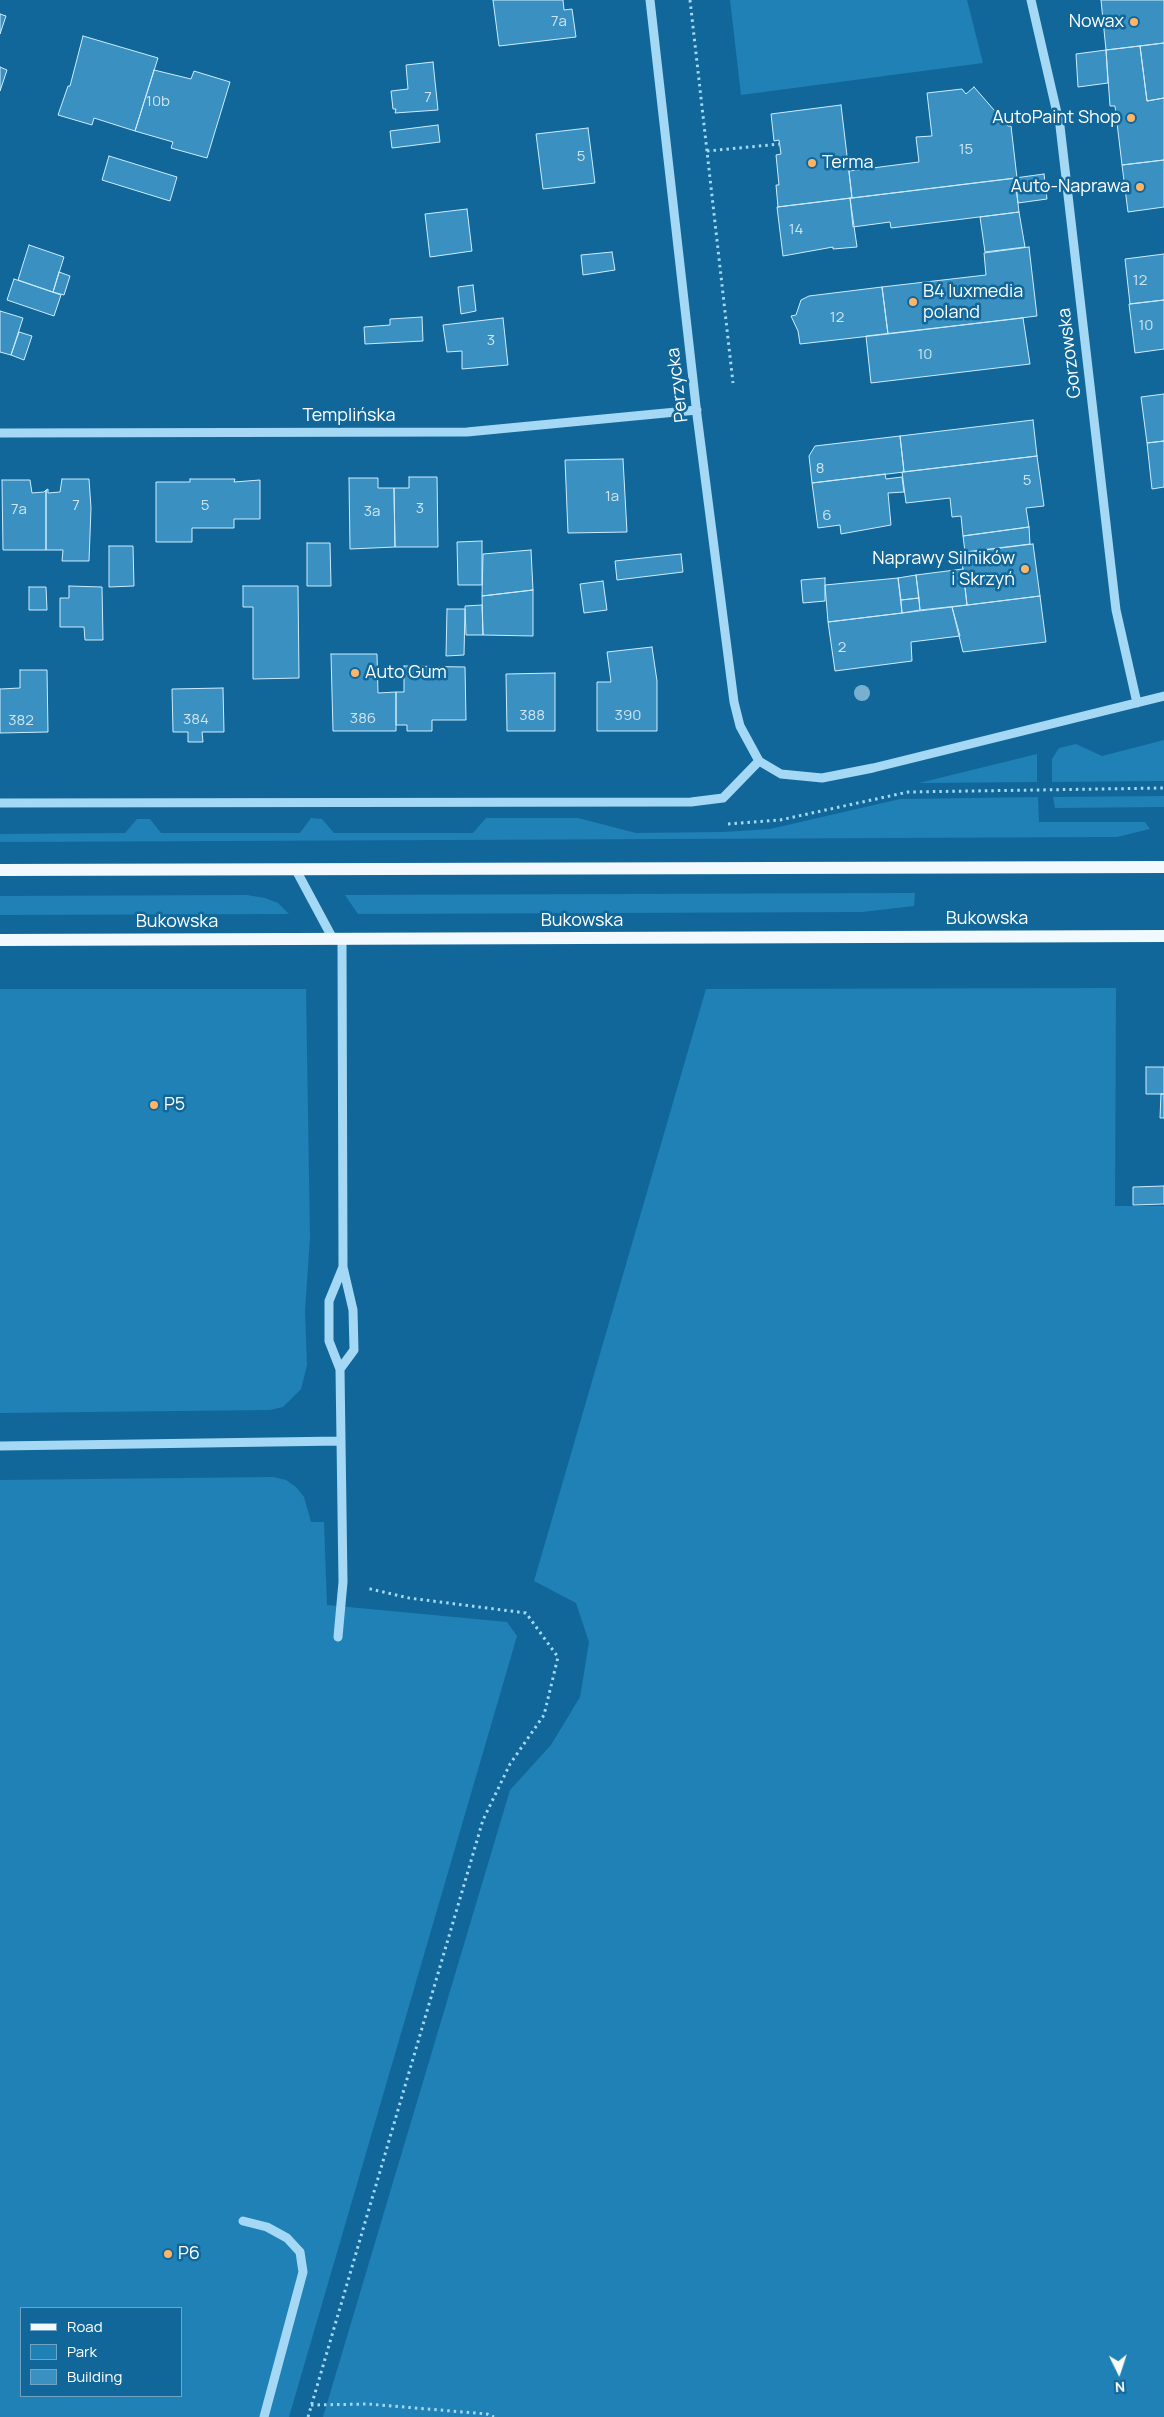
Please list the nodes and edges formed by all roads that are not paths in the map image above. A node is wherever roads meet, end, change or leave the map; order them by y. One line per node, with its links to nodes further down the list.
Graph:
1 (650, 0): 3 (street, Perzycka)
2 (1031, 0): 6 (street, Gorzowska)
3 (697, 410): 4 (street, Templińska); 7 (street, Perzycka)
4 (0, 433)
5 (1164, 696): 6 (street)
6 (1137, 703): 7 (street)
7 (759, 761): 8 (street)
8 (0, 803)
9 (1164, 867): 11 (main road)
10 (0, 870): 11 (main road)
11 (296, 870): 13 (street)
12 (1164, 936): 13 (main road, Bukowska)
13 (337, 939): 14 (main road, Bukowska); 15 (street)
14 (0, 940)
15 (343, 1267): 16 (street); 16 (street)
16 (340, 1369): 17 (street)
17 (341, 1442): 18 (street); 19 (street)
18 (0, 1446)
19 (338, 1637)
20 (243, 2222): 21 (street)
21 (264, 2417)

